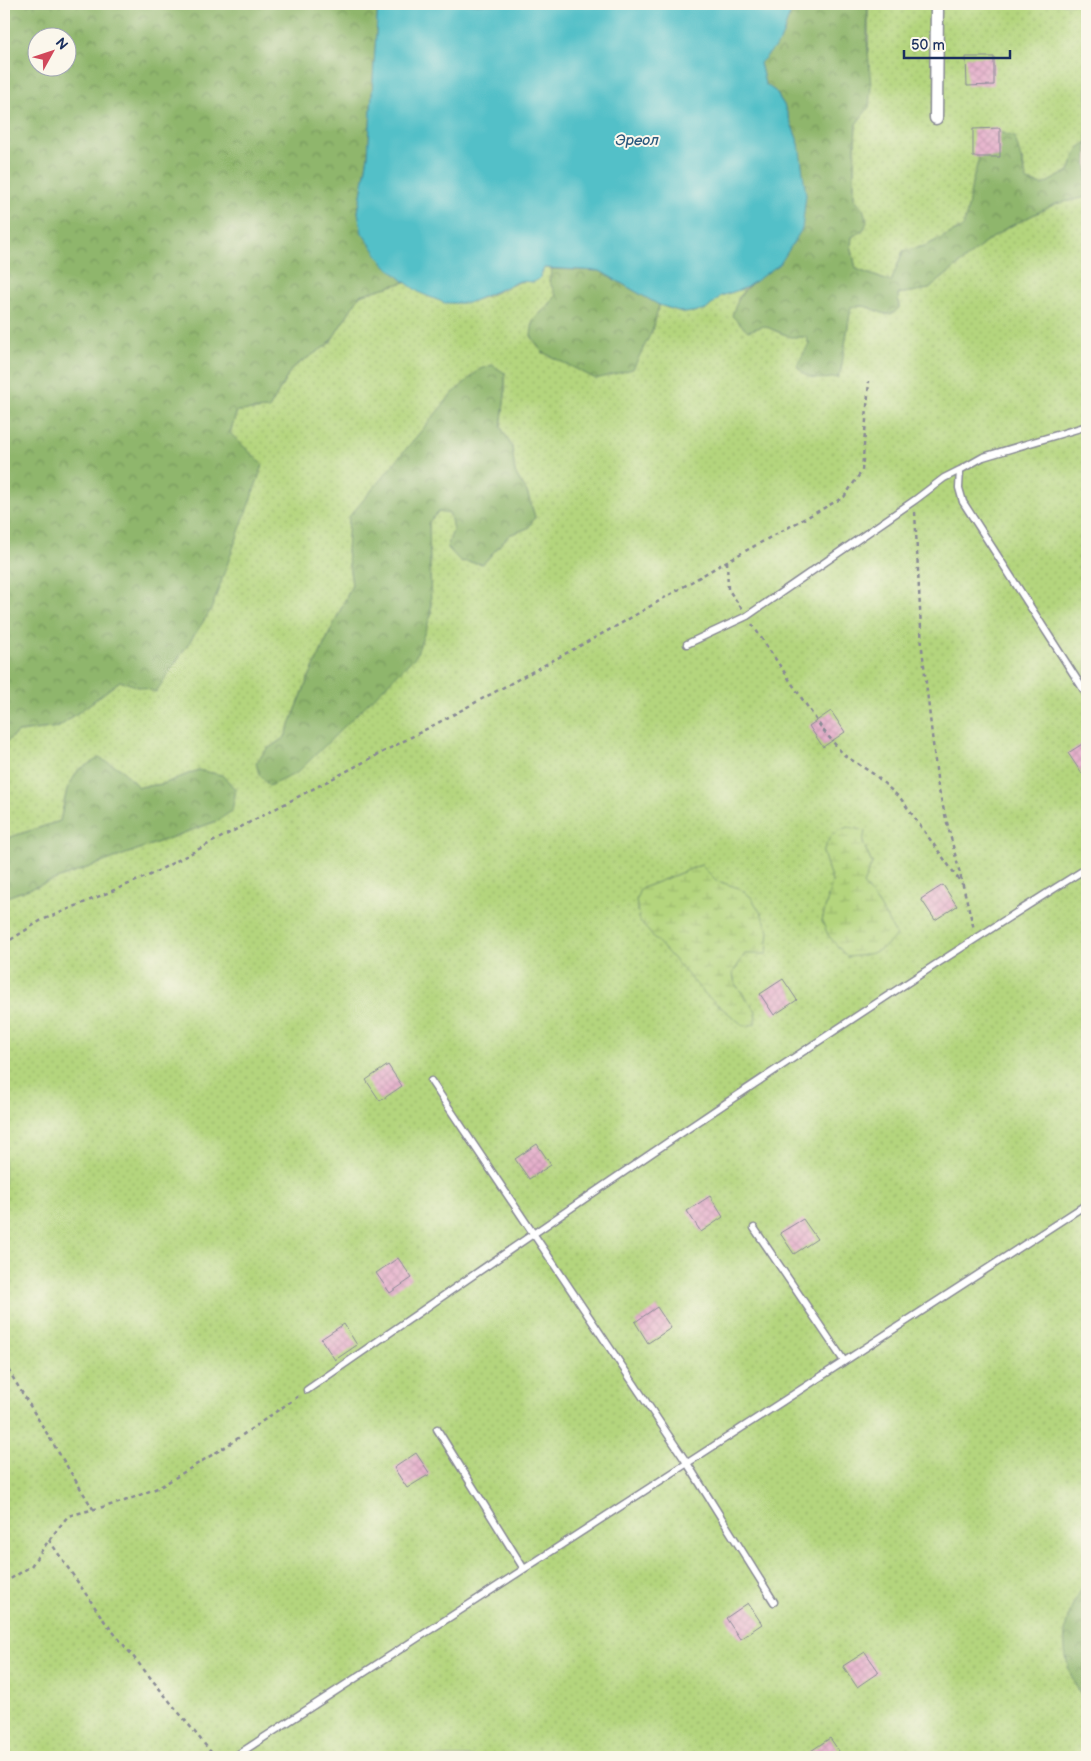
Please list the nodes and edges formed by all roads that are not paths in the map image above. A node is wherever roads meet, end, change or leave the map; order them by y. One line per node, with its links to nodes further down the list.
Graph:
1 (937, 4): 2 (street)
2 (936, 118)
3 (1087, 426): 4 (lane)
4 (960, 470): 5 (lane); 6 (lane)
5 (687, 644)
6 (1087, 695)
7 (1087, 868): 11 (lane)
8 (431, 1081): 11 (lane)
9 (1087, 1204): 12 (lane)
10 (754, 1228): 12 (lane)
11 (533, 1234): 13 (lane); 15 (lane)
12 (844, 1361): 15 (lane)
13 (307, 1390)
14 (437, 1429): 16 (lane)
15 (687, 1463): 16 (lane); 17 (lane)
16 (524, 1569): 18 (lane)
17 (774, 1602)
18 (234, 1757)

